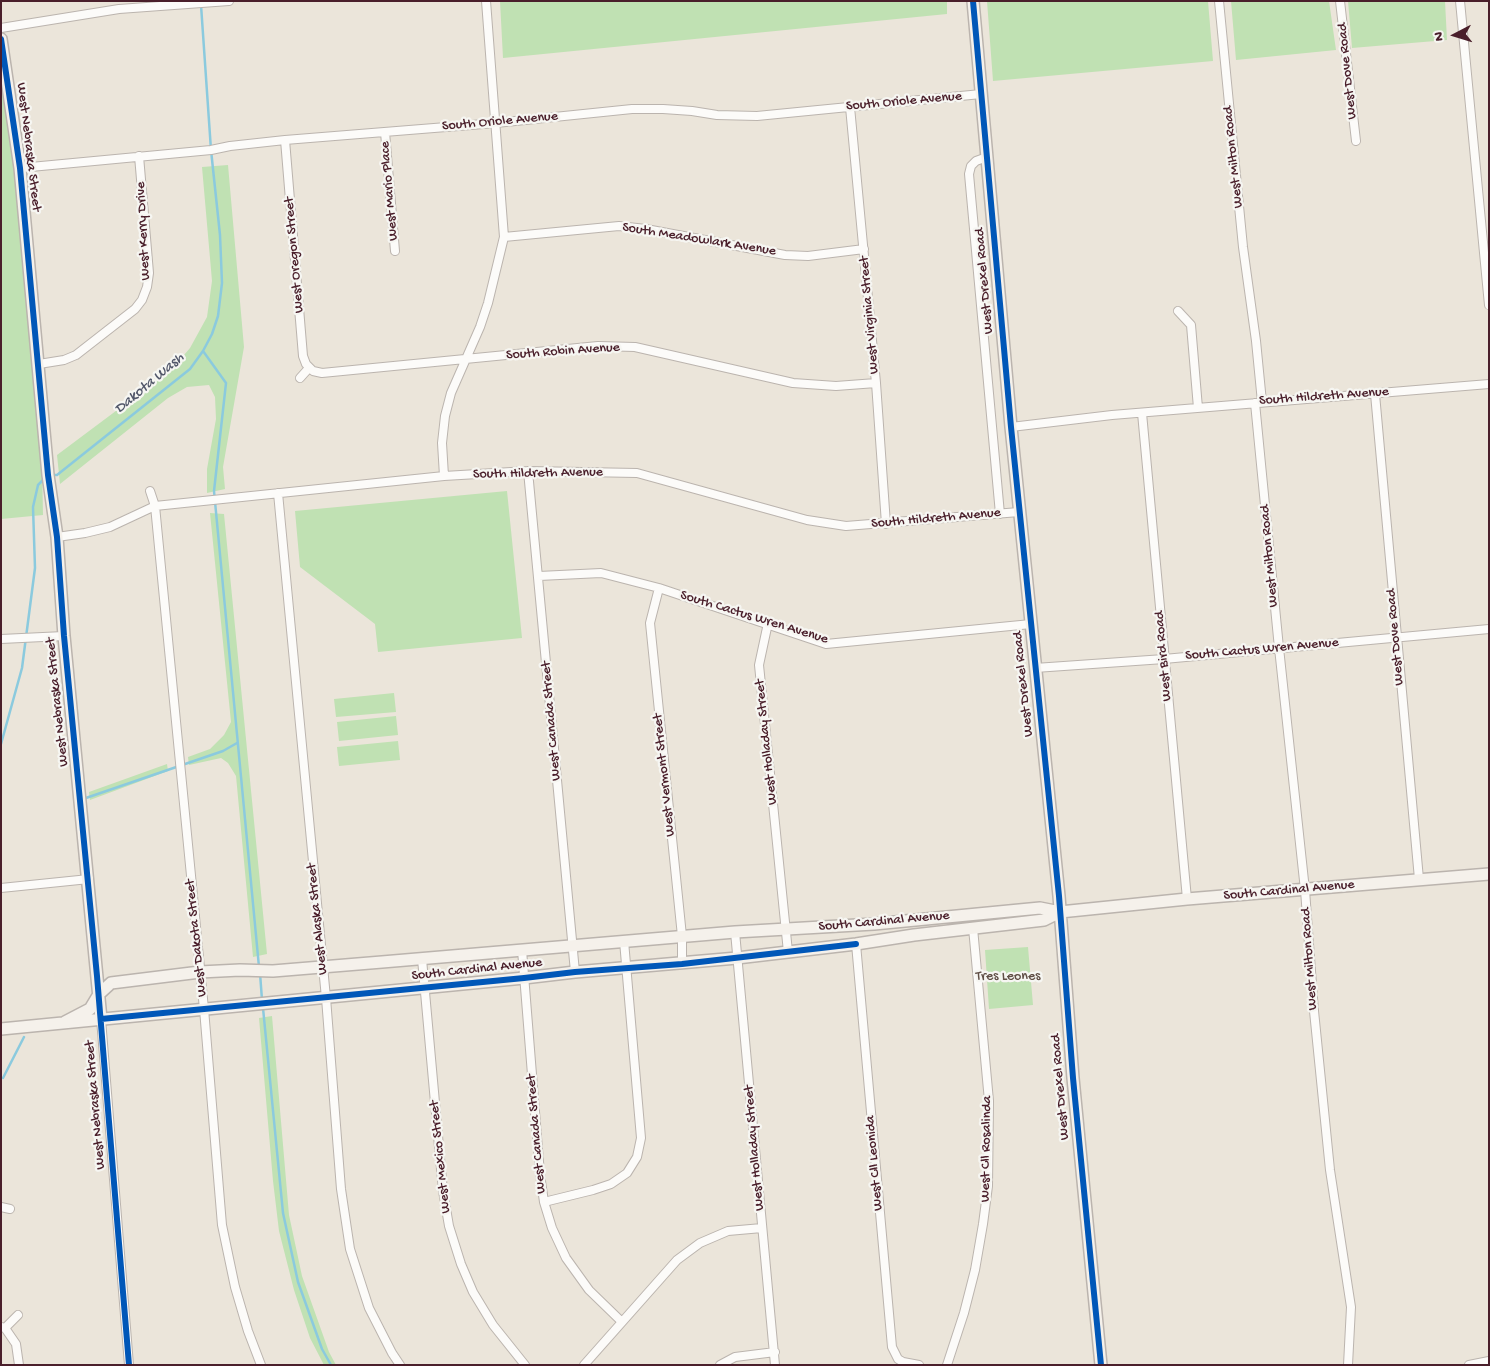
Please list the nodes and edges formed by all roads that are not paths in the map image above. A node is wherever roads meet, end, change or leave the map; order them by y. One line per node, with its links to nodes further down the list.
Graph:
1 (229, 1): 7 (street)
2 (486, 1): 12 (street)
3 (973, 1): 10 (main road, West Drexel Road)
4 (1219, 1): 31 (street, West Milton Road)
5 (1340, 1): 15 (street, West Dove Road)
6 (1460, 1): 22 (street)
7 (119, 5): 8 (street)
8 (1, 28)
9 (1, 39): 18 (main road, West Nebraska Street)
10 (981, 94): 11 (street, South Oriole Avenue); 17 (main road, West Drexel Road)
11 (850, 107): 12 (street, South Oriole Avenue); 20 (street, West Virginia Street)
12 (496, 123): 13 (street, South Oriole Avenue); 19 (street)
13 (384, 132): 14 (street, South Oriole Avenue); 21 (street, West Mario Place)
14 (285, 140): 16 (street, South Oriole Avenue); 26 (street, West Oregon Street)
15 (1356, 141)
16 (139, 156): 18 (street, South Oriole Avenue); 25 (street, West Kerry Drive)
17 (987, 157): 34 (main road, West Drexel Road); 41 (street, West Drexel Road)
18 (20, 168): 25 (main road, West Nebraska Street)
19 (504, 238): 20 (street, South Meadowlark Avenue); 24 (street)
20 (864, 249): 28 (street, West Virginia Street)
21 (395, 251)
22 (1489, 305)
23 (1178, 311): 32 (street)
24 (465, 359): 26 (street, South Robin Avenue); 28 (street, South Robin Avenue); 36 (street)
25 (39, 364): 43 (main road, West Nebraska Street)
26 (308, 368): 27 (street)
27 (300, 378)
28 (876, 383): 42 (street, West Virginia Street)
29 (1489, 384): 30 (street, South Hildreth Avenue)
30 (1375, 394): 31 (street, South Hildreth Avenue); 50 (street, West Dove Road)
31 (1259, 402): 32 (street, South Hildreth Avenue); 52 (street, West Milton Road)
32 (1198, 408): 33 (street, South Hildreth Avenue)
33 (1142, 413): 34 (street, South Hildreth Avenue); 53 (street, West Bird Road)
34 (1011, 428): 40 (main road, West Drexel Road)
35 (528, 471): 36 (street, South Hildreth Avenue); 42 (street, South Hildreth Avenue); 44 (street, West Canada Street)
36 (444, 476): 38 (street, South Hildreth Avenue)
37 (150, 491): 39 (street, West Dakota Street)
38 (278, 493): 39 (street, South Hildreth Avenue); 74 (street, West Alaska Street)
39 (156, 506): 43 (street, South Hildreth Avenue); 76 (street, West Dakota Street)
40 (1019, 512): 41 (street, South Hildreth Avenue); 47 (main road, West Drexel Road)
41 (1000, 514): 42 (street, South Hildreth Avenue)
42 (886, 524)
43 (57, 537): 49 (main road, West Nebraska Street)
44 (539, 576): 45 (street, South Cactus Wren Avenue); 68 (street, West Canada Street)
45 (659, 588): 46 (street, South Cactus Wren Avenue); 65 (street, West Vermont Street)
46 (768, 624): 47 (street, South Cactus Wren Avenue); 63 (street, West Holladay Street)
47 (1031, 624): 54 (main road, West Drexel Road)
48 (1489, 629): 50 (street, South Cactus Wren Avenue)
49 (64, 636): 51 (street); 56 (main road, West Nebraska Street)
50 (1396, 638): 52 (street, South Cactus Wren Avenue); 57 (street, West Dove Road)
51 (1, 639)
52 (1279, 648): 53 (street, South Cactus Wren Avenue); 59 (street, West Milton Road)
53 (1164, 659): 54 (street, South Cactus Wren Avenue); 60 (street, West Bird Road)
54 (1036, 668): 61 (main road, West Drexel Road)
55 (1489, 874): 57 (main road, South Cardinal Avenue)
56 (89, 879): 58 (street); 80 (main road, West Nebraska Street)
57 (1419, 879): 59 (main road, South Cardinal Avenue)
58 (1, 888)
59 (1305, 890): 60 (main road, South Cardinal Avenue); 104 (street, West Milton Road)
60 (1186, 899): 61 (main road, South Cardinal Avenue)
61 (1060, 912): 62 (main road, South Cardinal Avenue); 63 (main road, South Cardinal Avenue); 93 (main road, West Drexel Road)
62 (973, 928): 67 (main road, South Cardinal Avenue); 103 (street, West Cll Rosalinda)
63 (786, 930): 64 (main road, South Cardinal Avenue); 70 (street, West Holladay Street)
64 (736, 932): 65 (main road, South Cardinal Avenue); 71 (street, West Holladay Street)
65 (682, 936): 66 (main road, South Cardinal Avenue); 73 (street, West Vermont Street)
66 (624, 941): 68 (main road, South Cardinal Avenue); 75 (street)
67 (856, 944): 70 (main road, South Cardinal Avenue); 102 (street, West Cll Leonida)
68 (573, 945): 69 (main road, South Cardinal Avenue); 77 (street, West Canada Street)
69 (522, 950): 72 (main road, South Cardinal Avenue); 78 (street, West Canada Street)
70 (788, 952): 71 (main road, South Cardinal Avenue)
71 (738, 958): 73 (main road, South Cardinal Avenue); 87 (street, West Holladay Street)
72 (422, 959): 74 (main road, South Cardinal Avenue); 79 (street, West Mexico Street)
73 (682, 964): 75 (main road, South Cardinal Avenue)
74 (323, 967): 76 (main road, South Cardinal Avenue); 81 (street, West Alaska Street)
75 (627, 968): 77 (main road, South Cardinal Avenue); 86 (street)
76 (200, 972): 80 (main road, South Cardinal Avenue); 82 (street, West Dakota Street)
77 (575, 972): 78 (main road, South Cardinal Avenue)
78 (524, 978): 79 (main road, South Cardinal Avenue); 86 (street, West Canada Street)
79 (424, 988): 81 (main road, South Cardinal Avenue); 98 (street, West Mexico Street)
80 (99, 994): 83 (main road, West Nebraska Street); 84 (main road, South Cardinal Avenue)
81 (326, 998): 82 (main road, South Cardinal Avenue); 97 (street, West Alaska Street)
82 (204, 1009): 83 (main road, South Cardinal Avenue); 96 (street, West Dakota Street)
83 (101, 1019): 84 (main road, South Cardinal Avenue); 95 (street, West Nebraska Street)
84 (65, 1022): 85 (main road, South Cardinal Avenue)
85 (1, 1029)
86 (544, 1202): 89 (street, West Canada Street)
87 (762, 1228): 89 (street); 91 (street, West Holladay Street)
88 (18, 1315): 90 (street)
89 (622, 1322): 99 (street)
90 (3, 1328): 94 (street)
91 (775, 1352): 100 (street); 101 (street, West Holladay Street)
92 (1489, 1361): 105 (street)
93 (1102, 1362)
94 (19, 1365)
95 (129, 1365)
96 (261, 1365)
97 (400, 1365)
98 (525, 1365)
99 (584, 1365)
100 (720, 1365)
101 (776, 1365)
102 (920, 1365)
103 (947, 1365)
104 (1348, 1365)
105 (1469, 1365)

